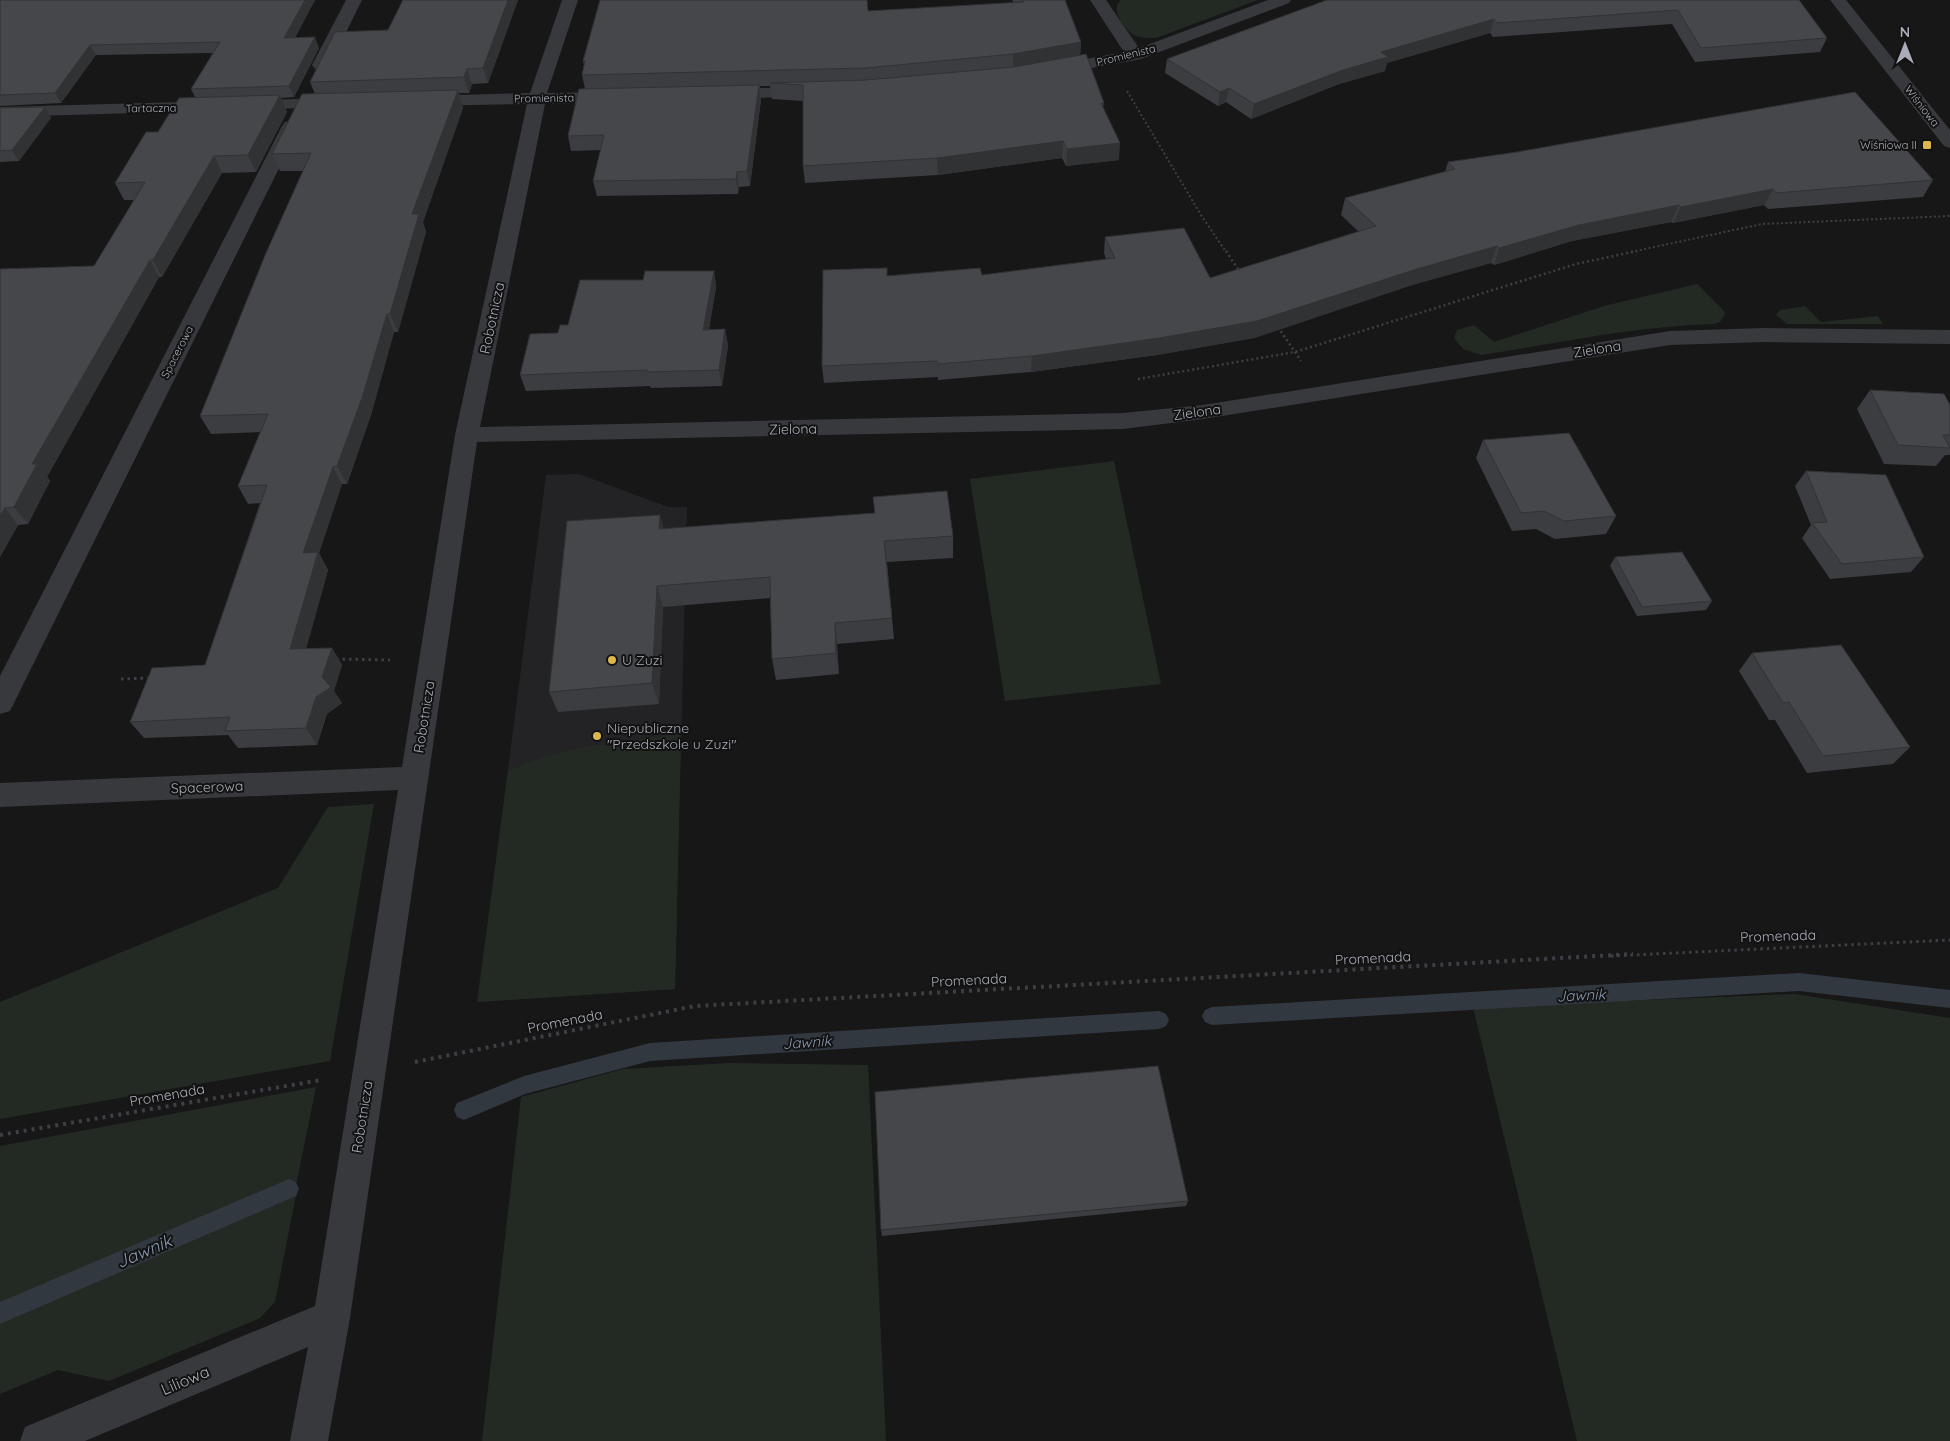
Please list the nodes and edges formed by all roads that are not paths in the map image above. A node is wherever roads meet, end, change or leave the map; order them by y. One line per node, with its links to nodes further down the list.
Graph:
1 (354, 0): 8 (street, Spacerowa)
2 (570, 0): 12 (street, Robotnicza)
3 (1098, 0): 6 (street)
4 (1283, 0): 6 (street, Promienista)
5 (1838, 0): 16 (street, Wiśniowa)
6 (1135, 56): 7 (street, Promienista)
7 (1037, 72)
8 (309, 90): 14 (street); 15 (street, Tartaczna); 21 (street, Spacerowa)
9 (828, 91): 10 (street)
10 (708, 95)
11 (631, 96): 12 (street, Promienista)
12 (537, 98): 13 (street, Promienista); 20 (street, Robotnicza)
13 (411, 101)
14 (352, 103)
15 (0, 112)
16 (1950, 142)
17 (1922, 338): 18 (street, Zielona); 19 (street, Zielona); 20 (street, Zielona)
18 (1950, 338)
19 (1950, 349)
20 (467, 435): 22 (street, Robotnicza)
21 (0, 703)
22 (414, 778): 23 (street, Spacerowa); 24 (street, Robotnicza)
23 (0, 794)
24 (332, 1318): 25 (street, Liliowa); 26 (street, Robotnicza)
25 (39, 1441)
26 (310, 1441)

